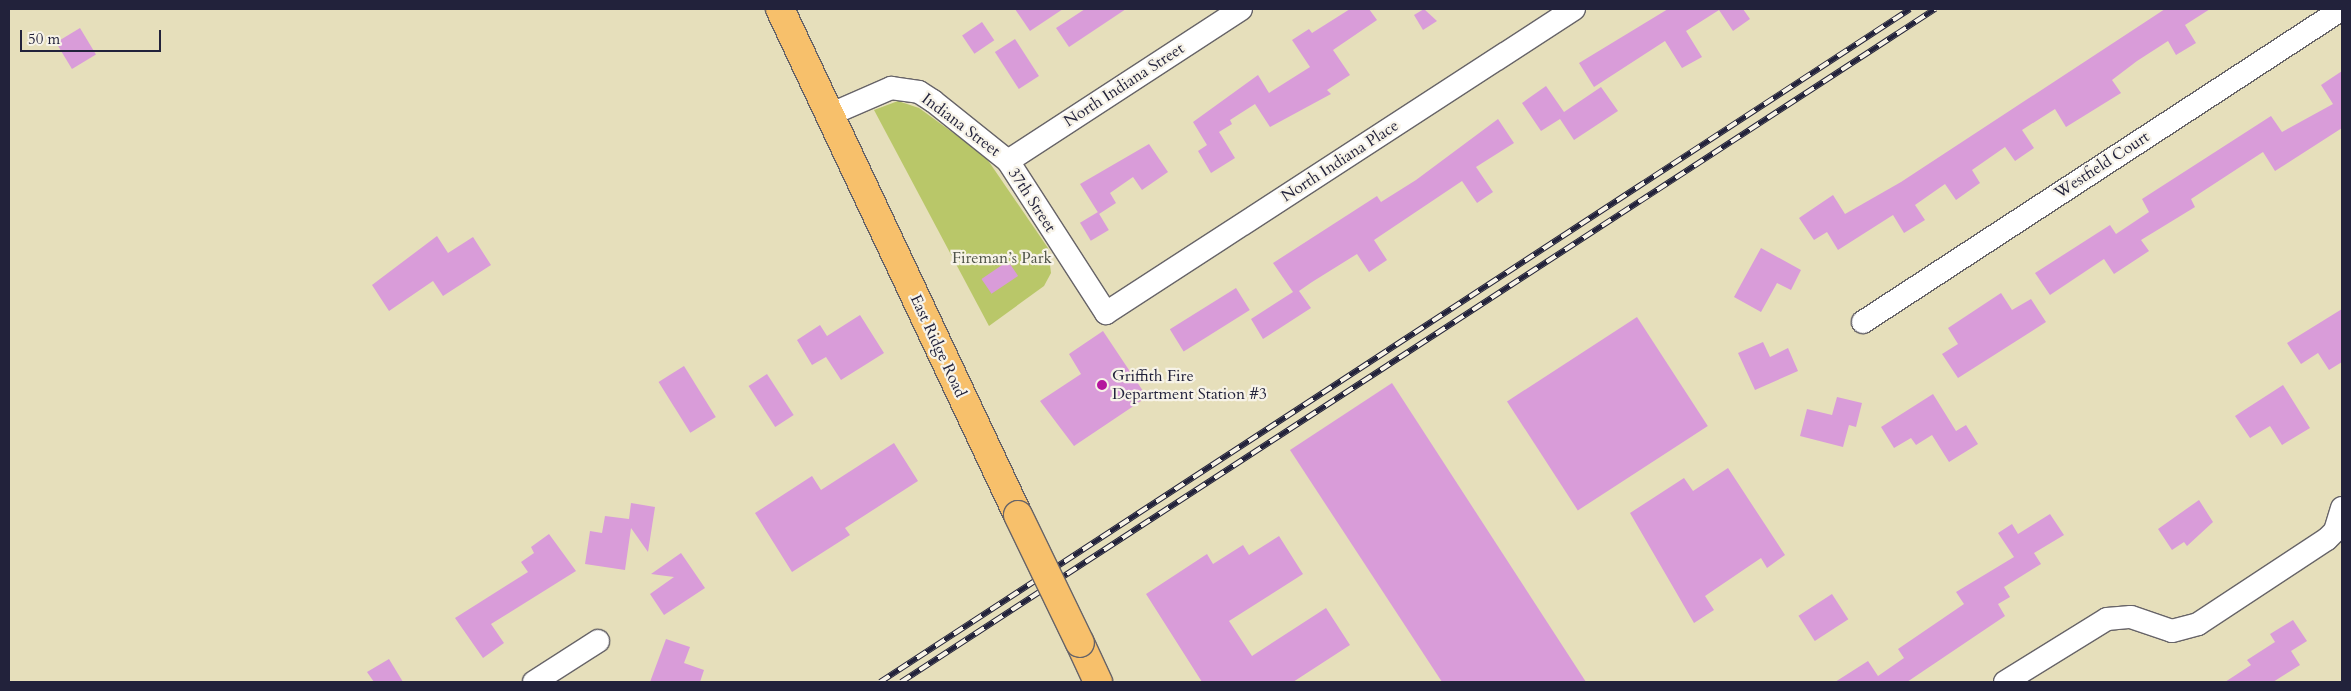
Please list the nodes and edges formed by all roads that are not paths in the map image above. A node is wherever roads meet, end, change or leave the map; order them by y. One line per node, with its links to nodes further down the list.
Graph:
1 (780, 9): 5 (main road, East Ridge Road)
2 (1241, 9): 6 (street, North Indiana Street)
3 (1574, 9): 7 (street, North Indiana Place)
4 (2342, 9): 8 (street, Westfield Court)
5 (829, 115): 6 (street, Indiana Street); 12 (main road, East Ridge Road, bridge)
6 (1008, 161): 7 (street, 37th Street)
7 (1106, 313)
8 (1863, 322)
9 (2342, 508): 13 (street)
10 (598, 641): 11 (street)
11 (534, 682)
12 (1098, 682)
13 (2005, 682)

